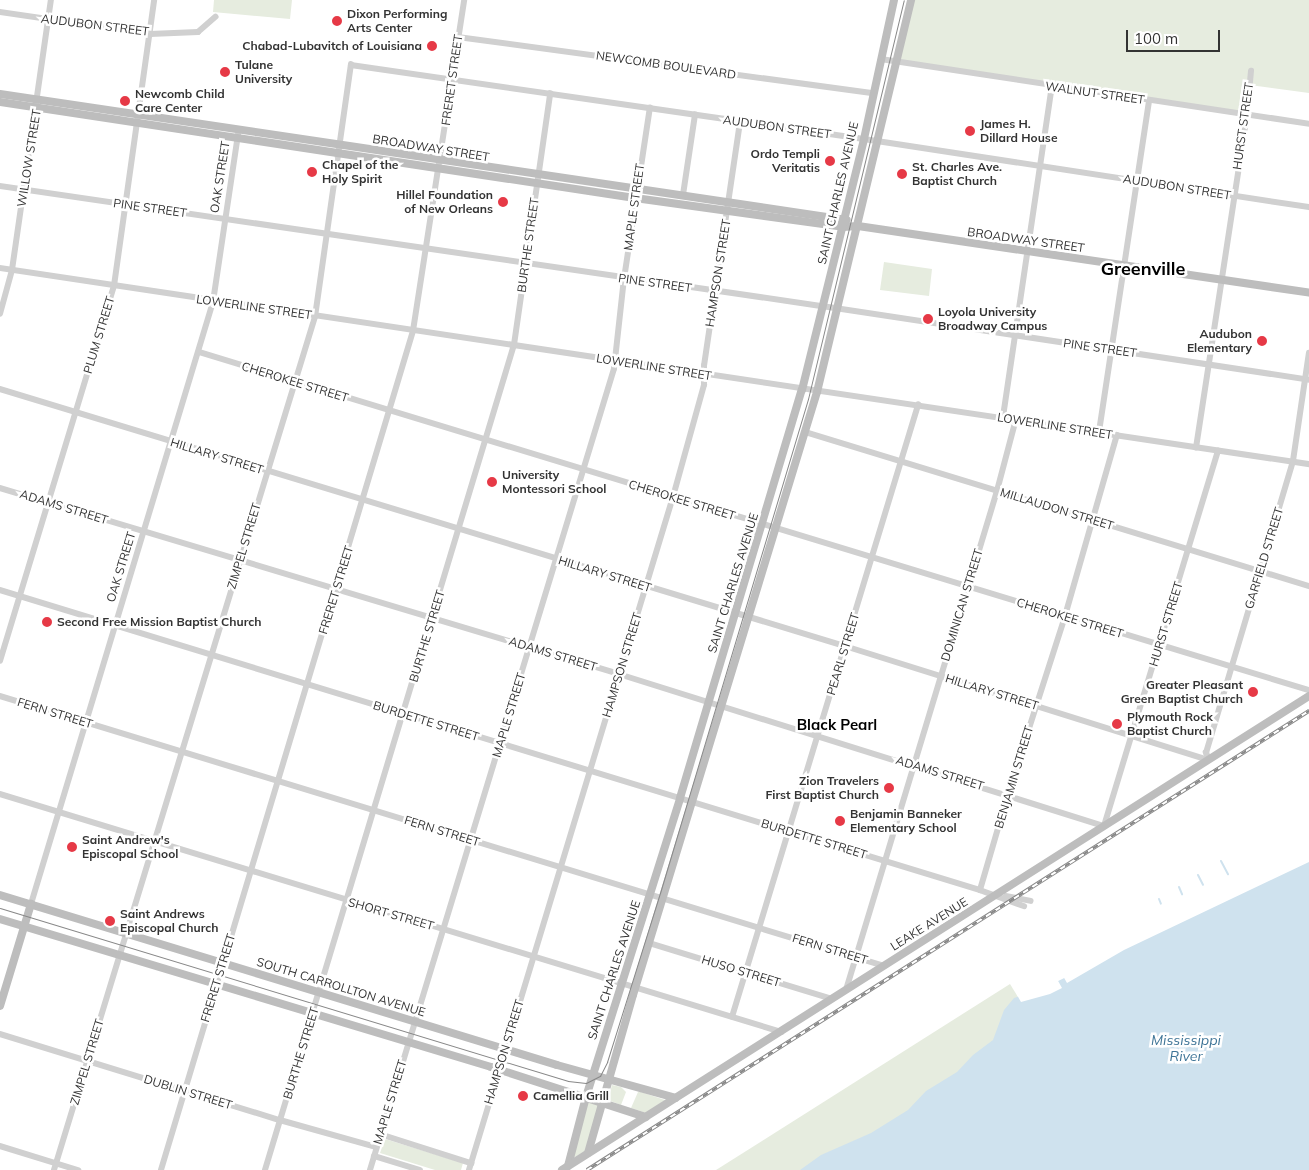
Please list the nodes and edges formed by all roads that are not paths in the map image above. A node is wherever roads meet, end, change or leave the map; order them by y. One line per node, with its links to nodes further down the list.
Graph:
1 (51, 0): 8 (street, WILLOW STREET)
2 (154, 0): 9 (street, PLUM STREET)
3 (464, 0): 10 (street, FRERET STREET)
4 (894, 0): 11 (main road, SAINT CHARLES AVENUE)
5 (911, 0): 12 (main road, SAINT CHARLES AVENUE)
6 (0, 12): 8 (street, AUDUBON STREET)
7 (215, 17): 9 (street, AUDUBON STREET)
8 (48, 20): 9 (street, AUDUBON STREET); 21 (street, WILLOW STREET)
9 (150, 34): 25 (street, PLUM STREET)
10 (458, 37): 14 (street, FRERET STREET); 16 (street, NEWCOMB BOULEVARD)
11 (880, 59): 12 (street, WALNUT STREET); 16 (main road, SAINT CHARLES AVENUE)
12 (896, 62): 15 (street, WALNUT STREET); 30 (main road, SAINT CHARLES AVENUE)
13 (1251, 71): 24 (street, HURST STREET)
14 (452, 79): 18 (street, AUDUBON STREET); 31 (street, AUDUBON STREET); 32 (street, FRERET STREET)
15 (1052, 87): 19 (street, WALNUT STREET); 33 (street)
16 (873, 93): 29 (main road, SAINT CHARLES AVENUE)
17 (0, 94): 21 (main road, BROADWAY STREET)
18 (550, 94): 22 (street, AUDUBON STREET); 34 (street, BURTHE STREET)
19 (1149, 101): 24 (street, WALNUT STREET); 35 (street)
20 (0, 102): 21 (main road, BROADWAY STREET)
21 (37, 104): 25 (main road, BROADWAY STREET); 38 (street, WILLOW STREET)
22 (650, 108): 23 (street, AUDUBON STREET); 37 (street, MAPLE STREET)
23 (695, 115): 26 (street, AUDUBON STREET); 39 (street)
24 (1247, 115): 27 (street, WALNUT STREET); 40 (street, HURST STREET)
25 (137, 119): 28 (main road, BROADWAY STREET); 43 (street, PLUM STREET)
26 (740, 122): 29 (street, AUDUBON STREET); 42 (street, HAMPSON STREET)
27 (1309, 124)
28 (238, 134): 31 (main road, BROADWAY STREET); 46 (street, OAK STREET)
29 (864, 139): 30 (street, AUDUBON STREET); 47 (main road, SAINT CHARLES AVENUE)
30 (876, 141): 33 (street, AUDUBON STREET); 48 (main road, SAINT CHARLES AVENUE)
31 (338, 149): 32 (main road, BROADWAY STREET); 49 (street, ZIMPEL STREET)
32 (439, 164): 34 (main road, BROADWAY STREET); 50 (street, FRERET STREET)
33 (1040, 166): 35 (street, AUDUBON STREET); 51 (street)
34 (537, 179): 37 (main road, BROADWAY STREET); 41 (main road, BROADWAY STREET); 52 (street, BURTHE STREET)
35 (1136, 180): 40 (street, AUDUBON STREET); 53 (street)
36 (0, 186): 38 (street, PINE STREET)
37 (637, 188): 39 (main road, BROADWAY STREET); 41 (street, MAPLE STREET)
38 (24, 190): 43 (street, PINE STREET); 55 (street, WILLOW STREET)
39 (683, 195): 42 (main road, BROADWAY STREET)
40 (1233, 195): 44 (street, AUDUBON STREET); 57 (street, HURST STREET)
41 (635, 198): 45 (main road, BROADWAY STREET); 56 (street, MAPLE STREET)
42 (728, 202): 45 (street, HAMPSON STREET); 47 (main road, BROADWAY STREET)
43 (125, 204): 46 (street, PINE STREET); 58 (street, PLUM STREET)
44 (1309, 207)
45 (727, 211): 47 (main road, BROADWAY STREET); 59 (street, HAMPSON STREET)
46 (225, 219): 49 (street, PINE STREET); 61 (street, OAK STREET)
47 (844, 223): 48 (main road, BROADWAY STREET); 62 (main road, SAINT CHARLES AVENUE)
48 (858, 226): 51 (main road, BROADWAY STREET); 63 (main road, SAINT CHARLES AVENUE)
49 (326, 234): 50 (street, PINE STREET); 65 (street, ZIMPEL STREET)
50 (426, 248): 52 (street, PINE STREET); 66 (street, FRERET STREET)
51 (1028, 251): 53 (main road, BROADWAY STREET); 67 (street)
52 (525, 263): 56 (street, PINE STREET); 68 (street, BURTHE STREET)
53 (1124, 266): 57 (main road, BROADWAY STREET); 69 (street)
54 (0, 268): 55 (street, LOWERLINE STREET)
55 (12, 270): 58 (street, LOWERLINE STREET); 64 (street, WILLOW STREET)
56 (624, 279): 59 (street, PINE STREET); 72 (street, MAPLE STREET)
57 (1220, 281): 60 (main road, BROADWAY STREET); 73 (street, HURST STREET)
58 (114, 286): 61 (street, LOWERLINE STREET); 82 (street, PLUM STREET)
59 (715, 291): 62 (street, PINE STREET); 74 (street, HAMPSON STREET)
60 (1309, 293)
61 (213, 302): 65 (street, LOWERLINE STREET); 70 (street, OAK STREET)
62 (822, 306): 63 (street, PINE STREET); 78 (main road, SAINT CHARLES AVENUE)
63 (837, 308): 67 (street, PINE STREET); 79 (main road, SAINT CHARLES AVENUE)
64 (0, 314)
65 (315, 316): 66 (street, LOWERLINE STREET); 76 (street, ZIMPEL STREET)
66 (413, 331): 68 (street, LOWERLINE STREET); 81 (street, FRERET STREET)
67 (1015, 336): 69 (street, PINE STREET); 83 (street)
68 (514, 345): 72 (street, LOWERLINE STREET); 88 (street, BURTHE STREET)
69 (1112, 350): 73 (street, PINE STREET); 86 (street)
70 (199, 352): 76 (street, CHEROKEE STREET); 89 (street, OAK STREET)
71 (1309, 353): 75 (street, GARFIELD STREET)
72 (614, 360): 74 (street, LOWERLINE STREET); 95 (street, MAPLE STREET)
73 (1208, 365): 75 (street, PINE STREET); 90 (street, HURST STREET)
74 (705, 375): 78 (street, LOWERLINE STREET); 99 (street, HAMPSON STREET)
75 (1307, 380): 93 (street, GARFIELD STREET)
76 (294, 382): 81 (street, CHEROKEE STREET); 96 (street, ZIMPEL STREET)
77 (0, 389): 82 (street, HILLARY STREET)
78 (802, 390): 79 (street, LOWERLINE STREET); 103 (main road, SAINT CHARLES AVENUE)
79 (816, 392): 80 (street, LOWERLINE STREET); 85 (main road, SAINT CHARLES AVENUE)
80 (918, 405): 83 (street, LOWERLINE STREET); 92 (street, PEARL STREET)
81 (390, 411): 88 (street, CHEROKEE STREET); 100 (street, FRERET STREET)
82 (76, 412): 89 (street, HILLARY STREET); 101 (street, PLUM STREET)
83 (1003, 418): 84 (street, LOWERLINE STREET)
84 (1016, 419): 86 (street, LOWERLINE STREET); 98 (street, DOMINICAN STREET)
85 (805, 432): 92 (street, MILLAUDON STREET); 104 (main road, SAINT CHARLES AVENUE)
86 (1099, 432): 87 (street, LOWERLINE STREET)
87 (1117, 436): 90 (street, LOWERLINE STREET); 102 (street, BENJAMIN STREET)
88 (487, 439): 95 (street, CHEROKEE STREET); 105 (street, BURTHE STREET)
89 (171, 442): 96 (street, HILLARY STREET); 106 (street, OAK STREET)
90 (1196, 448): 91 (street, LOWERLINE STREET)
91 (1218, 450): 93 (street, LOWERLINE STREET); 107 (street, HURST STREET)
92 (901, 461): 98 (street, MILLAUDON STREET); 108 (street, PEARL STREET)
93 (1293, 461): 94 (street, LOWERLINE STREET); 111 (street, GARFIELD STREET)
94 (1309, 464)
95 (584, 470): 99 (street, CHEROKEE STREET); 110 (street, MAPLE STREET)
96 (267, 471): 100 (street, HILLARY STREET); 109 (street, ZIMPEL STREET)
97 (0, 488): 101 (street, ADAMS STREET)
98 (997, 491): 102 (street, MILLAUDON STREET); 112 (street, DOMINICAN STREET)
99 (673, 497): 103 (street, CHEROKEE STREET); 114 (street, HAMPSON STREET)
100 (364, 501): 105 (street, HILLARY STREET); 115 (street, FRERET STREET)
101 (48, 502): 106 (street, ADAMS STREET); 117 (street, PLUM STREET)
102 (1093, 520): 107 (street, MILLAUDON STREET); 119 (street, BENJAMIN STREET)
103 (762, 524): 104 (street, CHEROKEE STREET); 118 (main road, SAINT CHARLES AVENUE)
104 (776, 528): 108 (street, CHEROKEE STREET); 121 (main road, SAINT CHARLES AVENUE)
105 (459, 530): 110 (street, HILLARY STREET); 120 (street, BURTHE STREET)
106 (144, 531): 109 (street, ADAMS STREET); 122 (street, OAK STREET)
107 (1188, 549): 111 (street, MILLAUDON STREET); 123 (street, HURST STREET)
108 (872, 557): 112 (street, CHEROKEE STREET); 124 (street, PEARL STREET)
109 (240, 560): 115 (street, ADAMS STREET); 126 (street, ZIMPEL STREET)
110 (557, 560): 114 (street, HILLARY STREET); 125 (street, MAPLE STREET)
111 (1261, 571): 113 (street, MILLAUDON STREET); 128 (street, GARFIELD STREET)
112 (968, 586): 119 (street, CHEROKEE STREET); 130 (street, DOMINICAN STREET)
113 (1309, 586)
114 (646, 587): 118 (street, HILLARY STREET); 129 (street, HAMPSON STREET)
115 (336, 589): 120 (street, ADAMS STREET); 131 (street, FRERET STREET)
116 (0, 590): 117 (street, BURDETTE STREET)
117 (20, 596): 122 (street, BURDETTE STREET); 127 (street, PLUM STREET)
118 (735, 614): 121 (street, HILLARY STREET); 135 (main road, SAINT CHARLES AVENUE)
119 (1065, 616): 123 (street, CHEROKEE STREET); 136 (street, BENJAMIN STREET)
120 (432, 618): 125 (street, ADAMS STREET); 138 (street, BURTHE STREET)
121 (748, 618): 124 (street, HILLARY STREET); 137 (main road, SAINT CHARLES AVENUE)
122 (116, 625): 126 (street, BURDETTE STREET); 139 (street, OAK STREET)
123 (1160, 645): 128 (street, CHEROKEE STREET); 140 (street, HURST STREET)
124 (845, 646): 130 (street, HILLARY STREET); 141 (street, PEARL STREET)
125 (530, 647): 129 (street, ADAMS STREET); 142 (street, MAPLE STREET)
126 (210, 656): 131 (street, BURDETTE STREET); 143 (street, ZIMPEL STREET)
127 (0, 661)
128 (1232, 667): 132 (street, CHEROKEE STREET); 144 (street, GARFIELD STREET)
129 (619, 674): 135 (street, ADAMS STREET); 146 (street, HAMPSON STREET)
130 (941, 676): 136 (street, HILLARY STREET); 145 (street, DOMINICAN STREET)
131 (307, 685): 138 (street, BURDETTE STREET); 147 (street, FRERET STREET)
132 (1309, 690)
133 (0, 696): 139 (street, FERN STREET)
134 (1309, 696): 144 (main road, LEAKE AVENUE)
135 (708, 702): 137 (street, ADAMS STREET); 150 (main road, SAINT CHARLES AVENUE)
136 (1036, 705): 140 (street, HILLARY STREET); 149 (street, BENJAMIN STREET)
137 (720, 706): 141 (street, ADAMS STREET); 151 (main road, SAINT CHARLES AVENUE)
138 (403, 714): 142 (street, BURDETTE STREET); 152 (street, BURTHE STREET)
139 (86, 723): 143 (street, FERN STREET); 153 (street, OAK STREET)
140 (1132, 734): 144 (street, HILLARY STREET); 154 (street, HURST STREET)
141 (818, 736): 145 (street, ADAMS STREET); 155 (street, PEARL STREET)
142 (501, 744): 146 (street, BURDETTE STREET); 156 (street, MAPLE STREET)
143 (182, 752): 147 (street, FERN STREET); 157 (street, ZIMPEL STREET)
144 (1209, 760): 154 (main road, LEAKE AVENUE)
145 (913, 765): 149 (street, ADAMS STREET); 158 (street, DOMINICAN STREET)
146 (590, 771): 150 (street, BURDETTE STREET); 159 (street, HAMPSON STREET)
147 (278, 781): 152 (street, FERN STREET); 160 (street, FRERET STREET)
148 (0, 794): 153 (street, SHORT STREET)
149 (1008, 794): 154 (street, ADAMS STREET); 161 (street, BENJAMIN STREET)
150 (680, 798): 151 (street, BURDETTE STREET); 162 (main road, SAINT CHARLES AVENUE)
151 (692, 802): 155 (street, BURDETTE STREET); 165 (main road, SAINT CHARLES AVENUE)
152 (374, 810): 156 (street, FERN STREET); 166 (street, BURTHE STREET)
153 (59, 812): 157 (street, SHORT STREET); 168 (street, OAK STREET)
154 (1104, 826): 164 (main road, LEAKE AVENUE)
155 (788, 831): 158 (street, BURDETTE STREET); 172 (street, PEARL STREET)
156 (471, 840): 159 (street, FERN STREET); 173 (street, MAPLE STREET)
157 (155, 841): 160 (street, SHORT STREET); 174 (street, ZIMPEL STREET)
158 (884, 860): 161 (street, BURDETTE STREET); 178 (street, DOMINICAN STREET)
159 (560, 867): 162 (street, FERN STREET); 177 (street, HAMPSON STREET)
160 (251, 870): 166 (street, SHORT STREET); 179 (street, FRERET STREET)
161 (980, 890): 164 (street, BURDETTE STREET)
162 (650, 894): 165 (street, FERN STREET); 183 (main road, SAINT CHARLES AVENUE)
163 (0, 895): 168 (main road, SOUTH CARROLLTON AVENUE)
164 (997, 895): 167 (street); 169 (street); 180 (main road, LEAKE AVENUE)
165 (663, 898): 172 (street, FERN STREET); 175 (main road, SAINT CHARLES AVENUE)
166 (346, 901): 173 (street, SHORT STREET); 186 (street, BURTHE STREET)
167 (1031, 901)
168 (31, 904): 171 (main road, OAK STREET); 174 (main road, SOUTH CARROLLTON AVENUE)
169 (1024, 906)
170 (0, 919): 171 (main road)
171 (24, 926): 176 (main road); 188 (main road, OAK STREET)
172 (759, 927): 178 (street, FERN STREET); 181 (street, PEARL STREET)
173 (444, 930): 177 (street, SHORT STREET); 191 (street, MAPLE STREET)
174 (127, 933): 176 (street, ZIMPEL STREET); 179 (main road, SOUTH CARROLLTON AVENUE)
175 (649, 943): 181 (street, HUSO STREET); 184 (main road, SAINT CHARLES AVENUE)
176 (120, 954): 182 (main road); 196 (street, ZIMPEL STREET)
177 (533, 956): 183 (street, SHORT STREET); 195 (street, HAMPSON STREET)
178 (855, 956): 180 (street, FERN STREET); 185 (street, DOMINICAN STREET)
179 (223, 962): 182 (street, FRERET STREET); 186 (main road, SOUTH CARROLLTON AVENUE)
180 (884, 966): 185 (main road, LEAKE AVENUE)
181 (745, 972): 187 (street, HUSO STREET); 190 (street, PEARL STREET)
182 (217, 983): 189 (main road); 200 (street, FRERET STREET)
183 (622, 983): 184 (street, SHORT STREET); 198 (main road, SAINT CHARLES AVENUE)
184 (635, 988): 190 (street, SHORT STREET); 199 (main road, SAINT CHARLES AVENUE)
185 (846, 990): 187 (main road, LEAKE AVENUE)
186 (319, 992): 189 (street, BURTHE STREET); 191 (main road, SOUTH CARROLLTON AVENUE)
187 (832, 999): 192 (main road, LEAKE AVENUE)
188 (0, 1006)
189 (313, 1012): 194 (main road); 205 (street, BURTHE STREET)
190 (732, 1017): 192 (street, SHORT STREET)
191 (416, 1021): 194 (street, MAPLE STREET); 195 (main road, SOUTH CARROLLTON AVENUE)
192 (782, 1032): 202 (main road, LEAKE AVENUE)
193 (0, 1034): 196 (street, DUBLIN STREET)
194 (409, 1042): 197 (main road); 206 (street, MAPLE STREET)
195 (504, 1048): 197 (street, HAMPSON STREET); 198 (main road, SOUTH CARROLLTON AVENUE)
196 (88, 1061): 200 (street, DUBLIN STREET); 211 (street, ZIMPEL STREET)
197 (498, 1069): 201 (main road); 210 (street, HAMPSON STREET)
198 (594, 1074): 199 (main road, SOUTH CARROLLTON AVENUE); 201 (main road, SAINT CHARLES AVENUE)
199 (609, 1078): 202 (main road, SOUTH CARROLLTON AVENUE); 203 (main road, SAINT CHARLES AVENUE)
200 (184, 1091): 205 (street, DUBLIN STREET); 215 (street, FRERET STREET)
201 (586, 1097): 203 (main road); 212 (main road, SAINT CHARLES AVENUE)
202 (676, 1098): 204 (main road, LEAKE AVENUE)
203 (602, 1102): 204 (main road); 209 (main road, SAINT CHARLES AVENUE)
204 (646, 1117): 209 (main road, LEAKE AVENUE)
205 (280, 1120): 208 (street, DUBLIN STREET); 216 (street, BURTHE STREET)
206 (380, 1134): 208 (street, MAPLE STREET); 210 (street)
207 (0, 1146): 211 (street)
208 (375, 1151): 217 (street, MAPLE STREET); 218 (street, DUBLIN STREET)
209 (588, 1153): 212 (main road, LEAKE AVENUE)
210 (471, 1162): 219 (street, HAMPSON STREET)
211 (56, 1163): 213 (street, ZIMPEL STREET); 214 (street)
212 (565, 1168)
213 (54, 1170)
214 (78, 1170)
215 (160, 1170)
216 (265, 1170)
217 (370, 1170)
218 (420, 1170)
219 (469, 1170)

